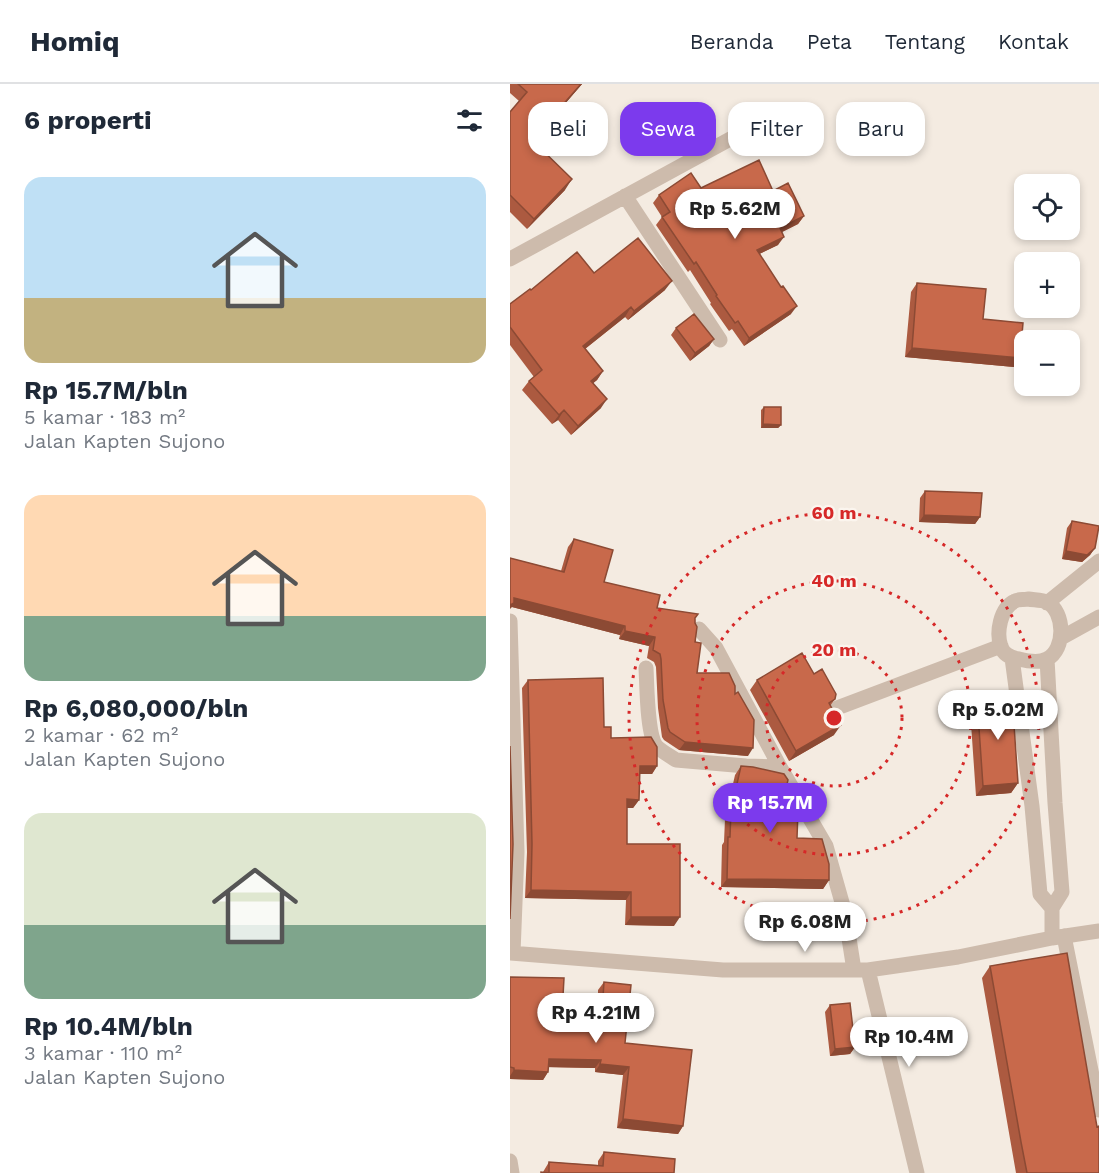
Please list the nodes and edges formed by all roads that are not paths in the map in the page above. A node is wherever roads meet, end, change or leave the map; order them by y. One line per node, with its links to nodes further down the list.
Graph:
1 (728, 140): 2 (street)
2 (625, 196): 3 (street); 4 (street)
3 (510, 259)
4 (720, 340)
5 (1099, 561): 6 (street)
6 (1047, 603): 10 (street); 11 (street)
7 (1099, 617): 10 (street)
8 (510, 621): 22 (street)
9 (699, 629): 16 (street)
10 (1061, 638): 13 (street)
11 (1001, 646): 12 (street); 15 (street)
12 (1012, 658): 13 (street); 18 (street)
13 (1047, 658): 17 (street)
14 (646, 669): 16 (street)
15 (837, 708)
16 (780, 767): 23 (street)
17 (1055, 803): 18 (street); 19 (street)
18 (1032, 806): 19 (street)
19 (1052, 908): 21 (street)
20 (1099, 931): 21 (street)
21 (1058, 937): 23 (street); 24 (street)
22 (511, 953): 23 (street)
23 (861, 970): 27 (street)
24 (1099, 1110)
25 (510, 1161): 26 (street)
26 (512, 1173)
27 (917, 1173)

